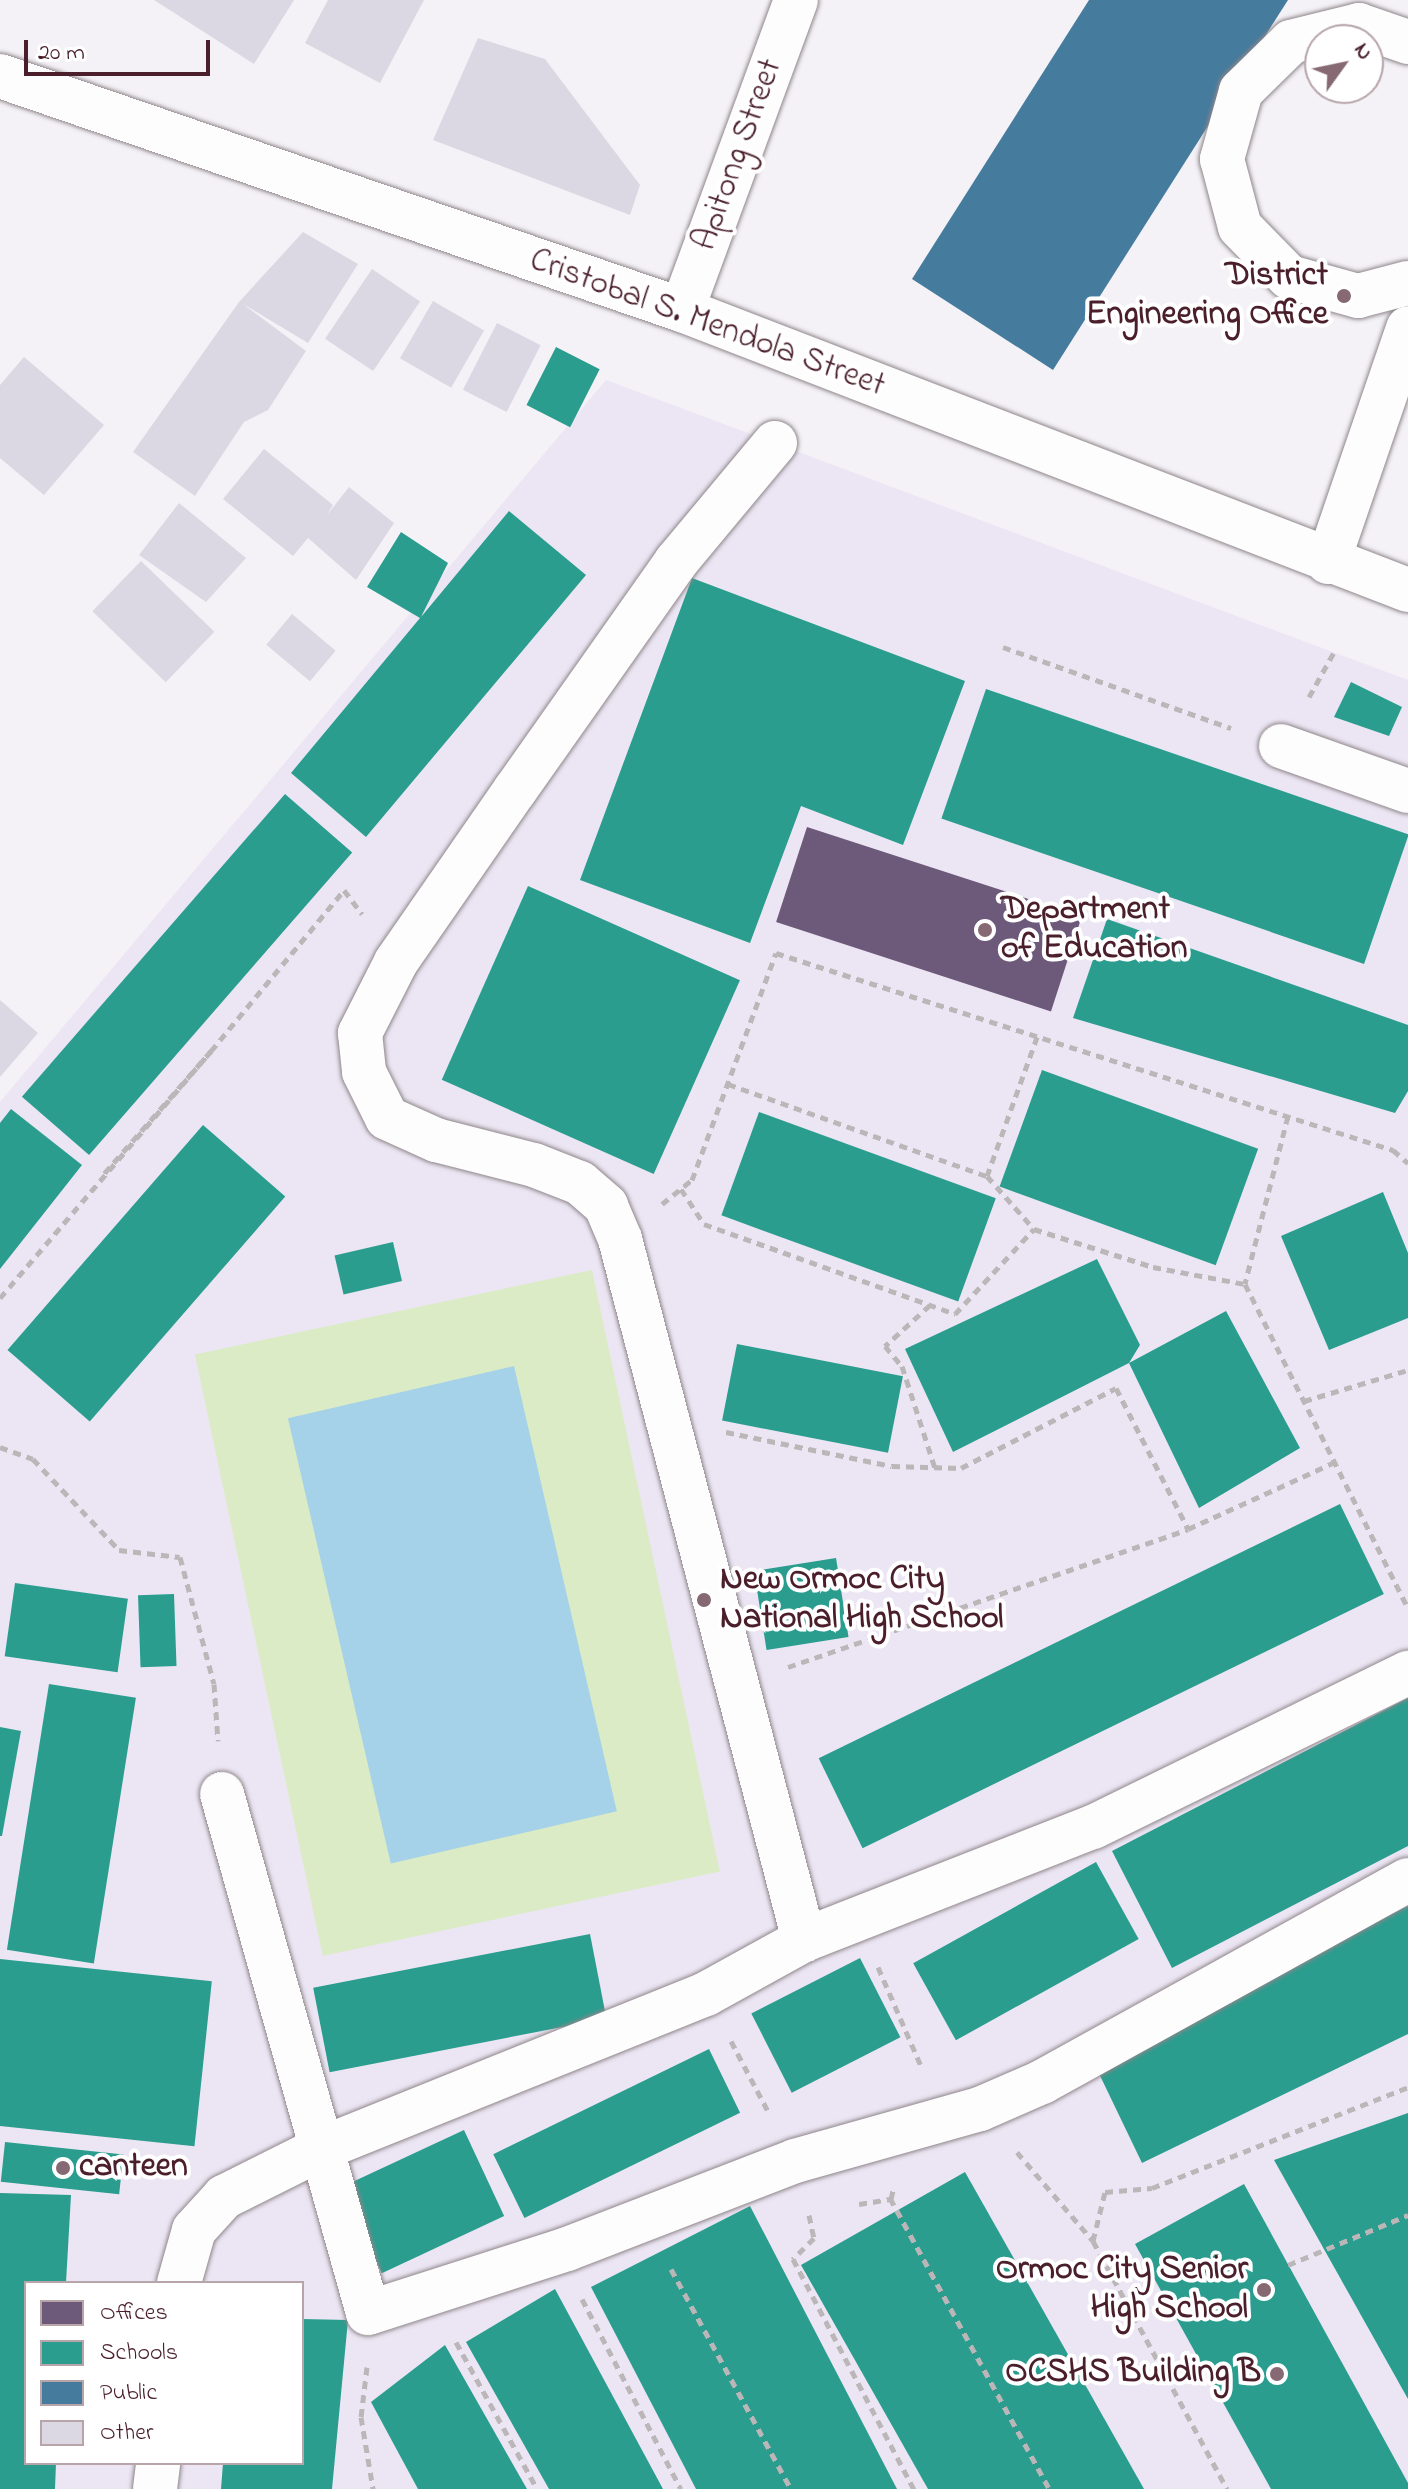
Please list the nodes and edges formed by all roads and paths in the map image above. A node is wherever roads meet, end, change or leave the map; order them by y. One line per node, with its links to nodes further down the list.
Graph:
1 (796, 0): 6 (street, Apitong Street)
2 (1360, 12): 3 (street); 5 (street)
3 (1408, 42)
4 (0, 76): 6 (street, Cristobal S. Mendola Street)
5 (1408, 283)
6 (682, 310): 9 (street, Cristobal S. Mendola Street)
7 (1408, 328): 9 (street)
8 (775, 443): 14 (street)
9 (1328, 562): 10 (street, Cristobal S. Mendola Street)
10 (1408, 590)
11 (1003, 647): 12 (path)
12 (1281, 746): 13 (street)
13 (1408, 791)
14 (396, 962): 22 (street); 24 (path)
15 (1037, 1037): 16 (path); 17 (path); 19 (path)
16 (728, 1084): 19 (path); 20 (path)
17 (1288, 1116): 18 (path); 23 (path)
18 (1408, 1163)
19 (987, 1176): 21 (path)
20 (681, 1189): 22 (path); 25 (path)
21 (1034, 1229): 23 (path); 25 (path)
22 (620, 1239): 28 (street)
23 (1245, 1284): 27 (path)
24 (0, 1298)
25 (930, 1305): 31 (path)
26 (1408, 1370): 27 (path)
27 (1304, 1401): 30 (path)
28 (669, 1428): 31 (path); 35 (street)
29 (0, 1447): 36 (path)
30 (1335, 1462): 32 (path); 33 (path)
31 (936, 1468): 32 (path)
32 (1188, 1529): 35 (path)
33 (1408, 1608)
34 (1408, 1673): 38 (street)
35 (738, 1684): 38 (street)
36 (222, 1794): 43 (street)
37 (1408, 1880): 41 (street)
38 (804, 1940): 39 (street)
39 (706, 1994): 43 (street); 44 (path)
40 (1408, 2087): 47 (path)
41 (980, 2109): 42 (street); 47 (path)
42 (860, 2144): 44 (street); 60 (path)
43 (318, 2150): 50 (street); 52 (street)
44 (795, 2161): 46 (street); 59 (path)
45 (1408, 2215): 49 (path)
46 (644, 2219): 48 (street); 58 (path)
47 (1093, 2241): 61 (path)
48 (567, 2249): 51 (street); 57 (path)
49 (1288, 2265)
50 (180, 2281)
51 (446, 2287): 52 (street); 56 (path)
52 (368, 2313): 55 (path)
53 (158, 2465): 54 (street)
54 (155, 2489)
55 (373, 2489)
56 (537, 2489)
57 (681, 2489)
58 (791, 2489)
59 (914, 2489)
60 (1049, 2489)
61 (1227, 2489)

